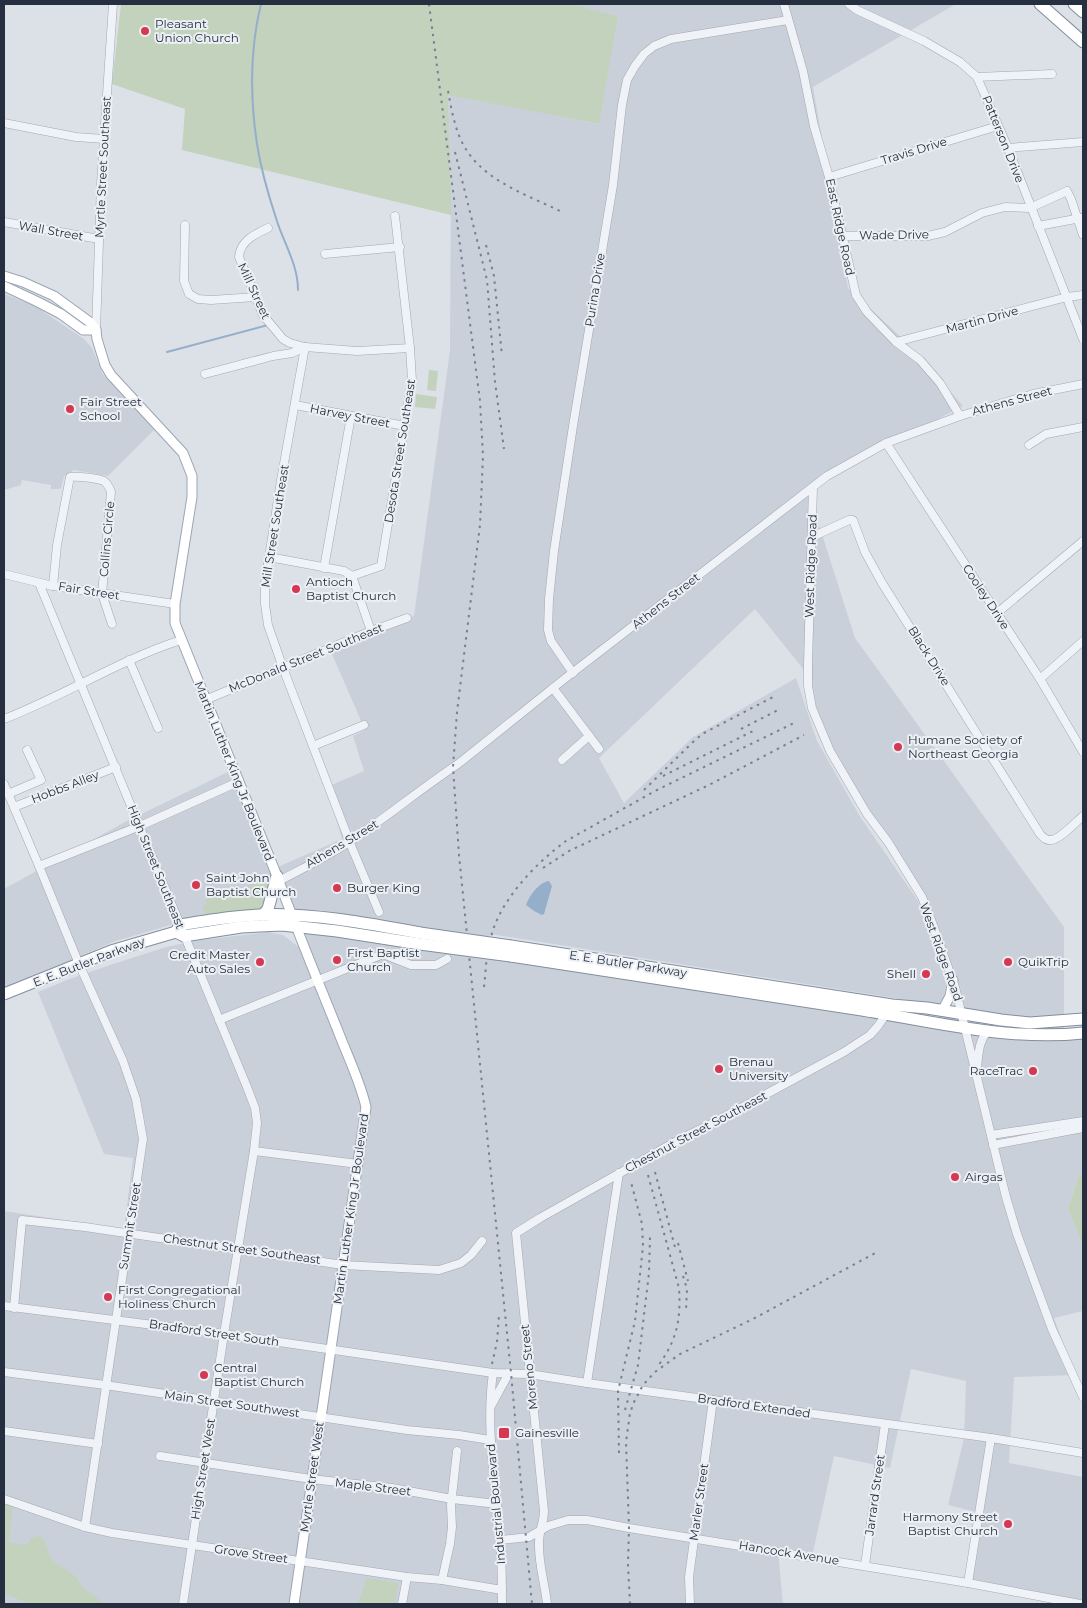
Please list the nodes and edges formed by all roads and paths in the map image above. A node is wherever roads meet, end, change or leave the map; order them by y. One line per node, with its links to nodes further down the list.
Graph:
1 (112, 4): 14 (street, Myrtle Street Southeast)
2 (784, 4): 8 (street, East Ridge Road)
3 (849, 4): 6 (street, Patterson Drive)
4 (1040, 4): 9 (highway)
5 (1074, 4): 7 (highway)
6 (860, 7): 11 (street, Patterson Drive)
7 (1083, 12)
8 (788, 20): 17 (street, East Ridge Road); 68 (street, Purina Drive)
9 (1083, 42)
10 (1052, 74): 11 (street)
11 (977, 77): 13 (street, Patterson Drive)
12 (4, 124): 14 (street)
13 (998, 126): 16 (street, Patterson Drive); 17 (street, Travis Drive)
14 (104, 139): 27 (street, Myrtle Street Southeast)
15 (1083, 142): 16 (street)
16 (1008, 148): 18 (street, Patterson Drive)
17 (829, 177): 26 (street, East Ridge Road)
18 (1030, 208): 20 (street); 23 (street, Patterson Drive); 26 (street, Wade Drive)
19 (396, 216): 28 (street, Desota Street Southeast)
20 (1081, 219): 23 (street); 25 (street)
21 (4, 222): 27 (street, Wall Street)
22 (185, 225): 33 (street)
23 (1038, 226): 34 (street, Patterson Drive)
24 (268, 228): 33 (street, Mill Street)
25 (1083, 235)
26 (843, 236): 37 (street, East Ridge Road)
27 (99, 239): 35 (street, Myrtle Street Southeast)
28 (400, 247): 29 (street); 39 (street, Desota Street Southeast)
29 (325, 254)
30 (4, 276): 35 (main road)
31 (4, 286): 35 (main road)
32 (1083, 295): 34 (street, Martin Drive)
33 (256, 297): 38 (street, Mill Street)
34 (1067, 297): 36 (street, Patterson Drive); 37 (street, Martin Drive)
35 (96, 330): 59 (main road, Martin Luther King Jr Boulevard)
36 (1083, 339)
37 (896, 342): 44 (street, East Ridge Road)
38 (305, 347): 39 (street); 40 (street); 42 (street, Mill Street Southeast)
39 (410, 348): 45 (street, Desota Street Southeast)
40 (205, 374)
41 (1083, 384): 44 (street, Athens Street)
42 (295, 405): 43 (street, Harvey Street); 52 (street, Mill Street Southeast)
43 (351, 416): 45 (street, Harvey Street); 53 (street)
44 (960, 416): 47 (street, Athens Street)
45 (405, 426): 55 (street, Desota Street Southeast)
46 (1083, 427): 48 (street)
47 (886, 444): 49 (street, Athens Street); 60 (street, Cooley Drive)
48 (1029, 445)
49 (813, 487): 50 (street, West Ridge Road); 68 (street, Athens Street)
50 (812, 537): 87 (street, Black Drive); 101 (street, West Ridge Road)
51 (1083, 541): 60 (street)
52 (270, 557): 53 (street); 67 (street, Mill Street Southeast)
53 (324, 568): 55 (street)
54 (4, 574): 56 (street, Fair Street)
55 (352, 576): 63 (street)
56 (39, 583): 57 (street, Fair Street); 70 (street, High Street Southeast)
57 (52, 586): 58 (street, Fair Street); 58 (street, Collins Circle)
58 (102, 594): 59 (street, Fair Street); 62 (street)
59 (175, 604): 64 (main road, Martin Luther King Jr Boulevard)
60 (997, 613): 69 (street, Cooley Drive)
61 (407, 618): 63 (street, McDonald Street Southeast)
62 (112, 624)
63 (371, 631): 67 (street, McDonald Street Southeast)
64 (181, 640): 66 (street); 72 (main road, Martin Luther King Jr Boulevard)
65 (1083, 641): 69 (street)
66 (129, 660): 70 (street); 75 (street)
67 (282, 668): 72 (street, McDonald Street Southeast); 77 (street, Mill Street Southeast)
68 (573, 673): 71 (street, Athens Street)
69 (1040, 679): 80 (street, Cooley Drive)
70 (82, 684): 73 (street); 82 (street, High Street Southeast)
71 (553, 688): 76 (street); 89 (street, Athens Street)
72 (205, 700): 83 (main road, Martin Luther King Jr Boulevard)
73 (4, 719)
74 (364, 724): 77 (street)
75 (158, 728)
76 (589, 736): 78 (street); 81 (street)
77 (313, 746): 89 (street, Mill Street Southeast)
78 (599, 748)
79 (27, 750): 85 (street)
80 (1083, 751)
81 (562, 760)
82 (116, 767): 86 (street, Hobbs Alley); 88 (street, High Street Southeast)
83 (238, 782): 88 (street); 91 (main road, Martin Luther King Jr Boulevard)
84 (4, 784): 85 (street, Summit Street)
85 (8, 794): 86 (street, Summit Street)
86 (14, 807): 90 (street, Summit Street)
87 (1083, 816)
88 (140, 826): 90 (street); 96 (street, High Street Southeast)
89 (350, 842): 91 (street, Athens Street); 92 (street, Mill Street Southeast)
90 (39, 866): 99 (street, Summit Street)
91 (278, 878): 93 (highway); 94 (main road, Martin Luther King Jr Boulevard)
92 (379, 912)
93 (263, 915): 94 (highway, E. E. Butler Parkway); 96 (highway, E. E. Butler Parkway)
94 (290, 915): 95 (main road, Martin Luther King Jr Boulevard); 97 (highway, E. E. Butler Parkway)
95 (296, 927): 96 (highway, E. E. Butler Parkway); 97 (highway, E. E. Butler Parkway); 100 (main road, Martin Luther King Jr Boulevard)
96 (180, 931): 99 (highway, E. E. Butler Parkway); 107 (street, High Street Southeast)
97 (420, 938): 103 (highway, E. E. Butler Parkway, bridge)
98 (447, 959): 100 (street)
99 (78, 964): 102 (highway, E. E. Butler Parkway); 119 (street, Summit Street)
100 (318, 980): 107 (street); 117 (main road, Martin Luther King Jr Boulevard)
101 (953, 980): 104 (main road); 105 (street, West Ridge Road)
102 (4, 994)
103 (889, 1009): 104 (highway, E. E. Butler Parkway); 108 (highway, E. E. Butler Parkway); 118 (street, Chestnut Street Southeast)
104 (942, 1010): 105 (highway, E. E. Butler Parkway)
105 (962, 1014): 106 (highway, E. E. Butler Parkway); 108 (street, West Ridge Road)
106 (1083, 1019)
107 (219, 1020): 116 (street, High Street Southeast)
108 (965, 1027): 109 (highway, E. E. Butler Parkway); 111 (street, West Ridge Road)
109 (988, 1030): 110 (highway, E. E. Butler Parkway); 111 (street)
110 (1083, 1033)
111 (976, 1071): 114 (street, West Ridge Road)
112 (1083, 1121): 114 (street)
113 (1083, 1128): 115 (street)
114 (991, 1135): 115 (street, West Ridge Road)
115 (993, 1144): 136 (street, West Ridge Road)
116 (254, 1151): 117 (street); 122 (street, High Street Southeast)
117 (358, 1164): 123 (main road, Martin Luther King Jr Boulevard)
118 (619, 1173): 120 (street, Chestnut Street Southeast); 134 (street)
119 (130, 1233): 122 (street, Chestnut Street Southeast); 125 (street, Chestnut Street Southeast); 126 (street, Summit Street)
120 (516, 1233): 133 (street, Moreno Street)
121 (482, 1241): 123 (street, Chestnut Street Southeast)
122 (237, 1248): 123 (street, Chestnut Street Southeast); 127 (street, High Street Southeast)
123 (343, 1265): 128 (main road, Martin Luther King Jr Boulevard)
124 (4, 1306): 125 (street, Bradford Street South)
125 (14, 1308): 126 (street, Bradford Street South)
126 (116, 1320): 127 (street, Bradford Street South); 135 (street, Summit Street)
127 (224, 1334): 128 (street, Bradford Street South); 138 (street, High Street West)
128 (331, 1349): 129 (street, Bradford Street South); 140 (main road, Myrtle Street West)
129 (424, 1363): 131 (street, Bradford Extended)
130 (4, 1372): 135 (street, Main Street Southwest)
131 (493, 1373): 132 (street, Bradford Extended); 139 (street, Industrial Boulevard)
132 (509, 1373): 133 (street, Bradford Extended); 139 (street)
133 (530, 1374): 134 (street, Bradford Extended); 155 (street, Moreno Street)
134 (587, 1383): 137 (street, Bradford Extended)
135 (106, 1385): 138 (street, Main Street Southwest); 145 (street, Summit Street)
136 (1083, 1397)
137 (713, 1400): 141 (street, Bradford Extended); 156 (street, Marler Street)
138 (214, 1401): 140 (street, Main Street Southwest); 149 (street, High Street West)
139 (489, 1410): 144 (street, Industrial Boulevard)
140 (321, 1417): 144 (street, Main Street Southwest); 150 (main road, Myrtle Street West)
141 (885, 1424): 143 (street, Bradford Extended); 160 (street, Jarrard Street)
142 (4, 1432): 145 (street)
143 (991, 1438): 147 (street, Bradford Extended); 163 (street)
144 (490, 1440): 153 (street, Industrial Boulevard)
145 (98, 1444): 154 (street, Summit Street)
146 (457, 1451): 152 (street)
147 (1083, 1453)
148 (160, 1456): 149 (street, Maple Street)
149 (205, 1462): 150 (street, Maple Street); 158 (street, High Street West)
150 (311, 1479): 152 (street, Maple Street); 159 (main road, Myrtle Street West)
151 (4, 1499): 154 (street, Grove Street)
152 (452, 1499): 153 (street, Maple Street); 162 (street)
153 (497, 1504): 157 (street, Industrial Boulevard)
154 (85, 1527): 158 (street, Grove Street)
155 (541, 1531): 156 (street, Hancock Avenue); 157 (street, Hancock Avenue); 169 (street, Moreno Street)
156 (693, 1538): 160 (street, Hancock Avenue); 170 (street, Marler Street)
157 (501, 1540): 164 (street, Industrial Boulevard)
158 (192, 1545): 159 (street, Grove Street); 165 (street, High Street West)
159 (300, 1561): 161 (street, Grove Street); 166 (main road, Myrtle Street West)
160 (865, 1565): 163 (street, Hancock Avenue)
161 (407, 1577): 162 (street, Grove Street); 167 (street)
162 (442, 1580): 164 (street, Grove Street)
163 (968, 1583): 171 (street, Hancock Avenue)
164 (502, 1590): 168 (street, Industrial Boulevard)
165 (183, 1604)
166 (294, 1604)
167 (402, 1604)
168 (502, 1604)
169 (547, 1604)
170 (690, 1604)
171 (1080, 1604)

